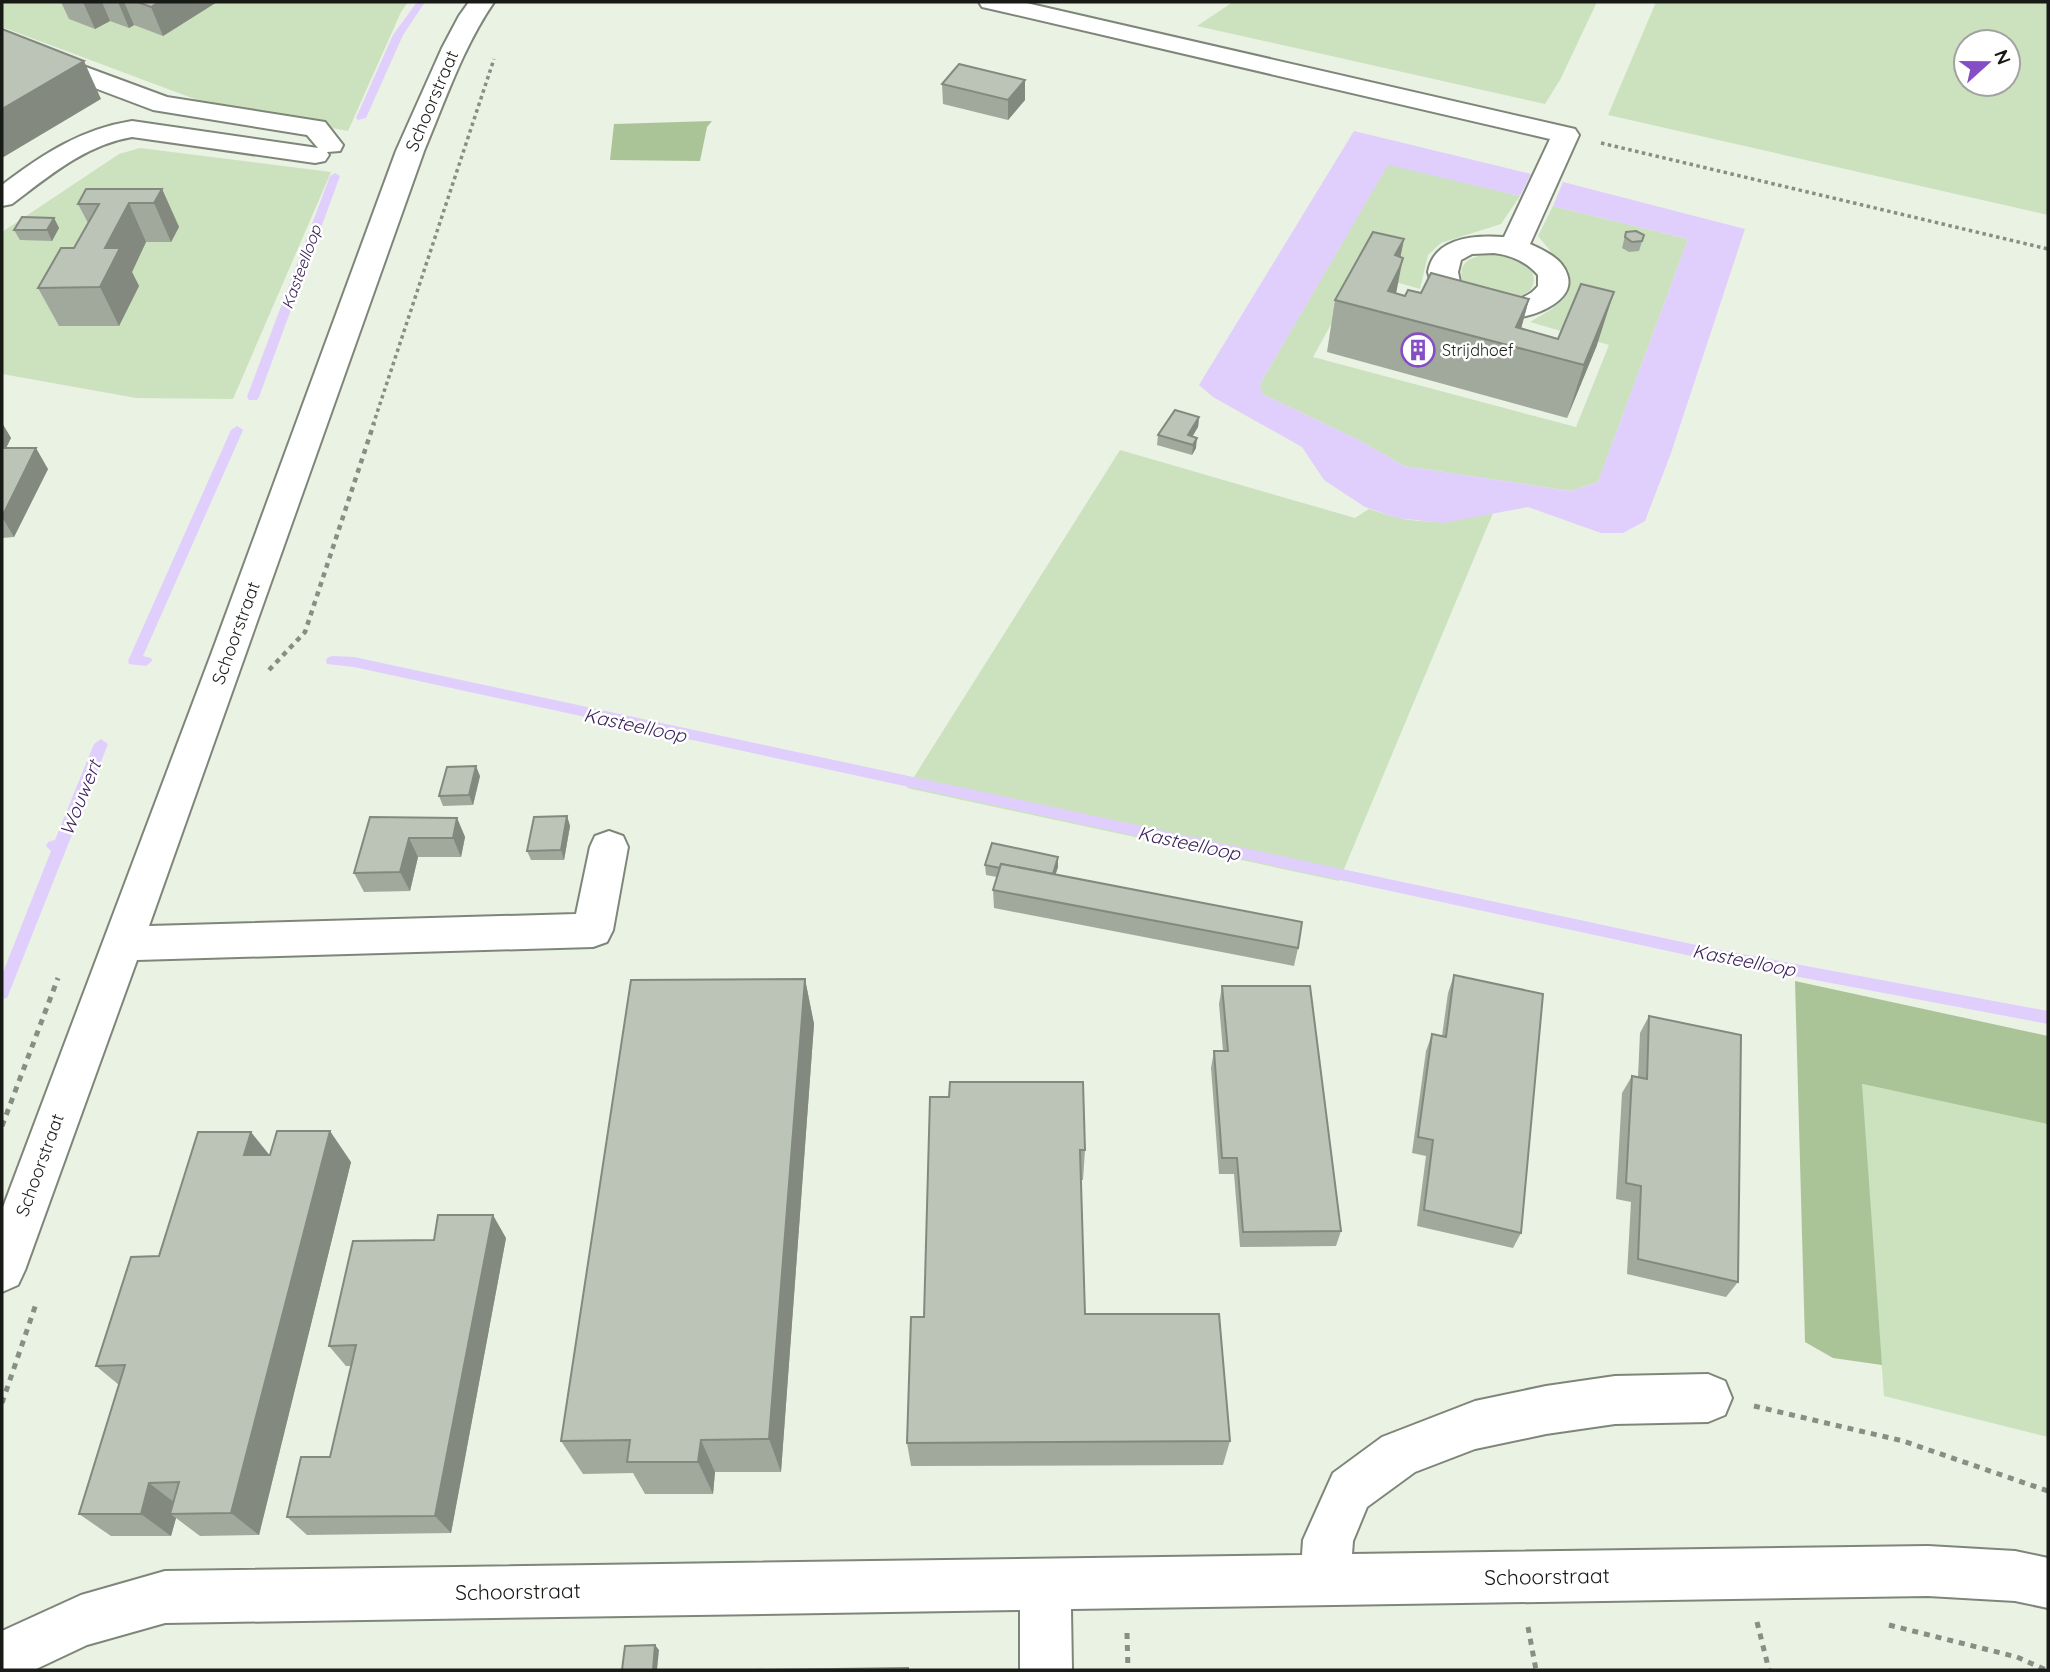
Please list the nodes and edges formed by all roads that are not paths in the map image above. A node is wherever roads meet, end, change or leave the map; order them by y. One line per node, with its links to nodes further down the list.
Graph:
1 (482, 2): 9 (street, Schoorstraat)
2 (991, 2): 7 (street)
3 (2, 44): 4 (street)
4 (149, 99): 5 (street); 5 (street)
5 (125, 129): 6 (street)
6 (2, 198)
7 (1514, 247)
8 (609, 847): 9 (street)
9 (122, 944): 10 (street, Schoorstraat)
10 (2, 1270)
11 (1708, 1398): 12 (street)
12 (1325, 1580): 13 (street, Schoorstraat); 14 (street, Schoorstraat)
13 (2048, 1583)
14 (1045, 1584): 15 (street, Schoorstraat); 16 (street)
15 (2, 1658)
16 (1046, 1670)

